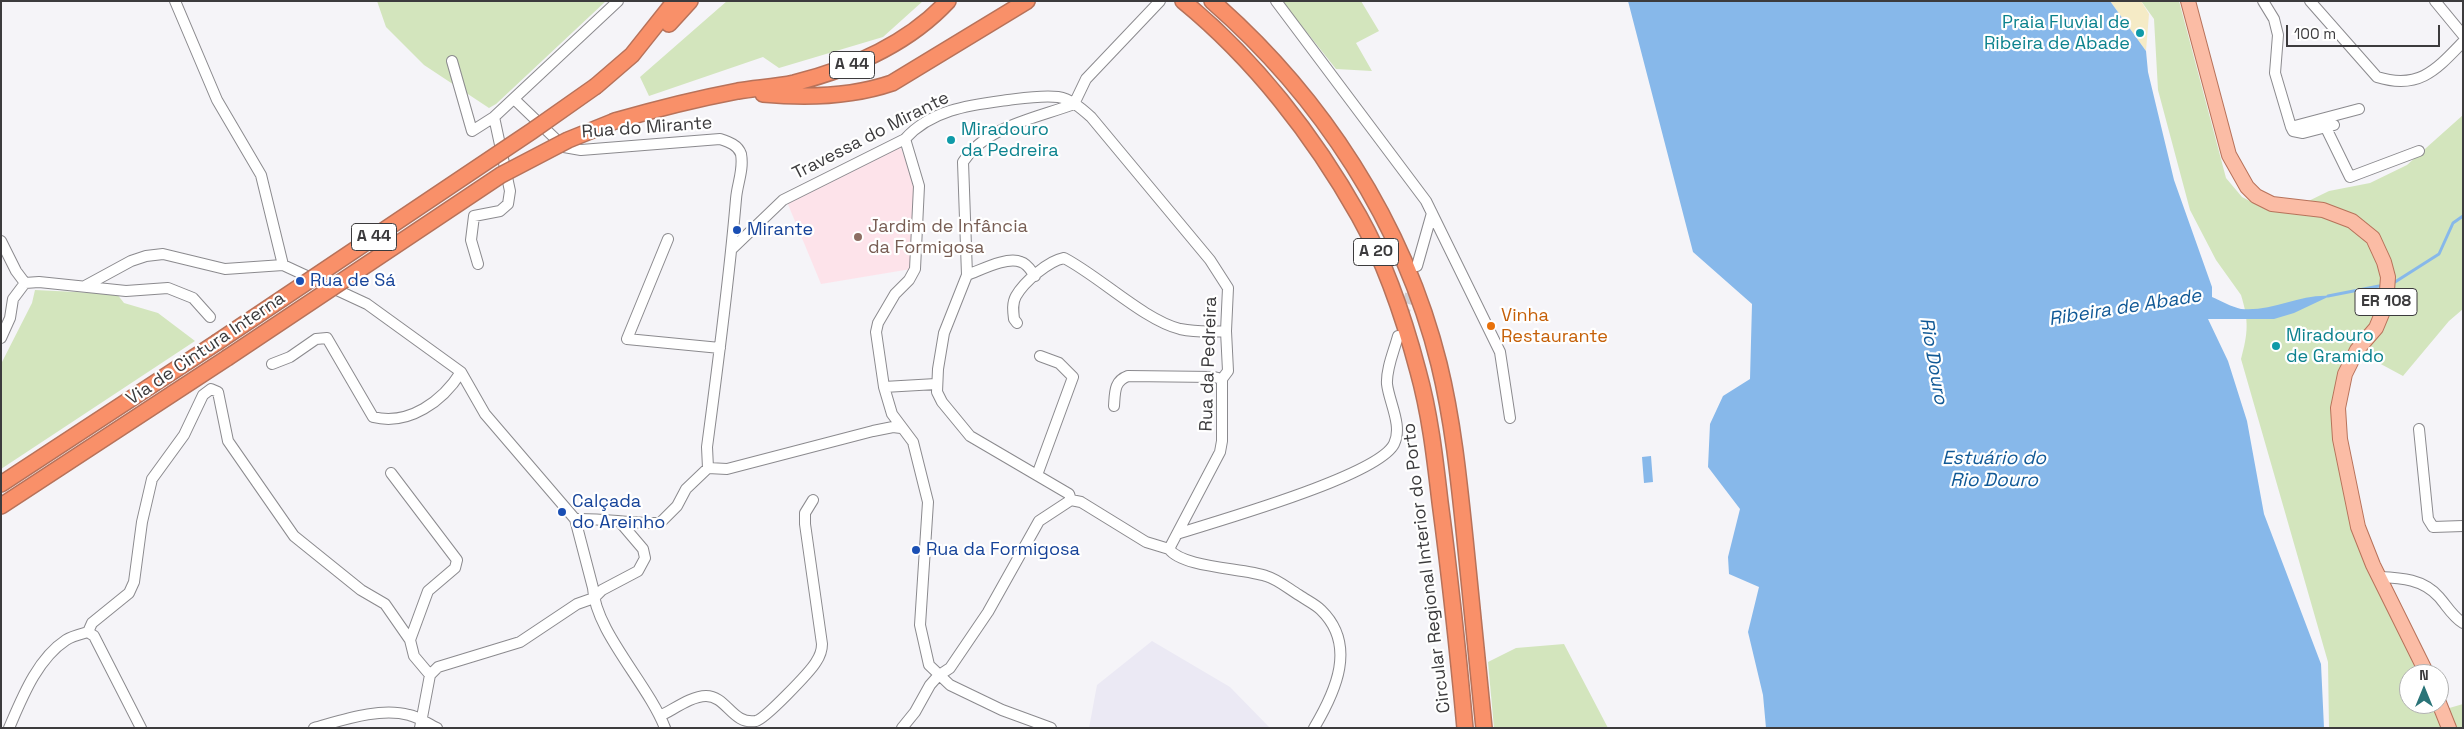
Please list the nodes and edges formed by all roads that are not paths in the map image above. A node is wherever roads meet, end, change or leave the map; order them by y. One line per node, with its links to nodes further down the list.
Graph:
1 (175, 1): 36 (street)
2 (618, 1): 24 (street)
3 (675, 1): 21 (highway)
4 (690, 1): 21 (highway, A 44)
5 (948, 1): 23 (highway, A 44)
6 (1027, 1): 23 (highway)
7 (1160, 1): 25 (street)
8 (1169, 1): 19 (highway)
9 (1183, 1): 19 (highway, Circular Regional Interior do Porto / A 20)
10 (1212, 1): 17 (highway, A 20)
11 (1219, 1): 17 (highway)
12 (1276, 1): 31 (street)
13 (2188, 1): 70 (main road, ER 108)
14 (2263, 1): 28 (street)
15 (2310, 1): 20 (street)
16 (2435, 1): 18 (street)
17 (1234, 20): 90 (highway, A 20)
18 (2463, 35)
19 (1220, 36): 89 (highway, Circular Regional Interior do Porto / A 20)
20 (2463, 42)
21 (632, 55): 61 (highway, Via de Cintura Interna / A 44, bridge)
22 (452, 61): 27 (street)
23 (739, 91): 64 (highway, Via de Cintura Interna / A 44, bridge)
24 (514, 99): 27 (street); 34 (street, Rua do Mirante)
25 (1074, 104): 29 (street, Travessa do Mirante); 38 (street); 44 (street, Rua da Pedreira)
26 (2359, 109): 28 (street)
27 (494, 118): 35 (street)
28 (2291, 127): 30 (street)
29 (906, 139): 34 (street, Travessa do Mirante); 53 (street)
30 (2420, 151)
31 (1432, 213): 37 (street); 55 (street)
32 (668, 239): 47 (street)
33 (1, 242): 40 (street)
34 (733, 248): 47 (street, Rua do Mirante)
35 (478, 264)
36 (283, 265): 41 (street); 50 (street)
37 (1418, 266)
38 (967, 275): 39 (street); 52 (street)
39 (1035, 276): 43 (street); 44 (street)
40 (25, 283): 41 (street); 46 (street)
41 (85, 286): 42 (street)
42 (210, 316)
43 (1017, 323)
44 (1226, 331): 51 (street, Rua da Pedreira)
45 (1398, 336): 68 (street)
46 (1, 338)
47 (720, 348): 58 (street, Rua do Mirante)
48 (1040, 356): 60 (street)
49 (272, 364): 50 (street)
50 (461, 372): 65 (street)
51 (1222, 379): 54 (street); 68 (street, Rua da Pedreira)
52 (936, 384): 53 (street); 60 (street)
53 (884, 387): 56 (street)
54 (1114, 406)
55 (1510, 418)
56 (901, 428): 58 (street); 77 (street)
57 (2419, 429): 67 (street)
58 (708, 468): 66 (street)
59 (390, 473): 74 (street)
60 (1037, 475): 63 (street)
61 (1, 484)
62 (814, 500): 79 (street)
63 (1071, 500): 69 (street); 77 (street)
64 (1, 506)
65 (575, 519): 66 (street); 71 (street)
66 (620, 522): 71 (street)
67 (2463, 526)
68 (1177, 534): 69 (street, Rua da Pedreira)
69 (1169, 549): 88 (street)
70 (2379, 577): 72 (street); 75 (main road, ER 108)
71 (594, 598): 76 (street); 79 (street)
72 (2463, 623)
73 (88, 632): 74 (street); 81 (street); 82 (street)
74 (410, 640): 76 (street)
75 (2422, 664)
76 (430, 675): 80 (street)
77 (938, 676): 86 (street); 87 (street)
78 (2443, 714): 91 (main road)
79 (660, 716): 85 (street)
80 (420, 724): 83 (street); 84 (street)
81 (9, 728)
82 (141, 728)
83 (314, 728)
84 (437, 728)
85 (665, 728)
86 (902, 728)
87 (1051, 728)
88 (1314, 728)
89 (1466, 728)
90 (1484, 728)
91 (2449, 728)

